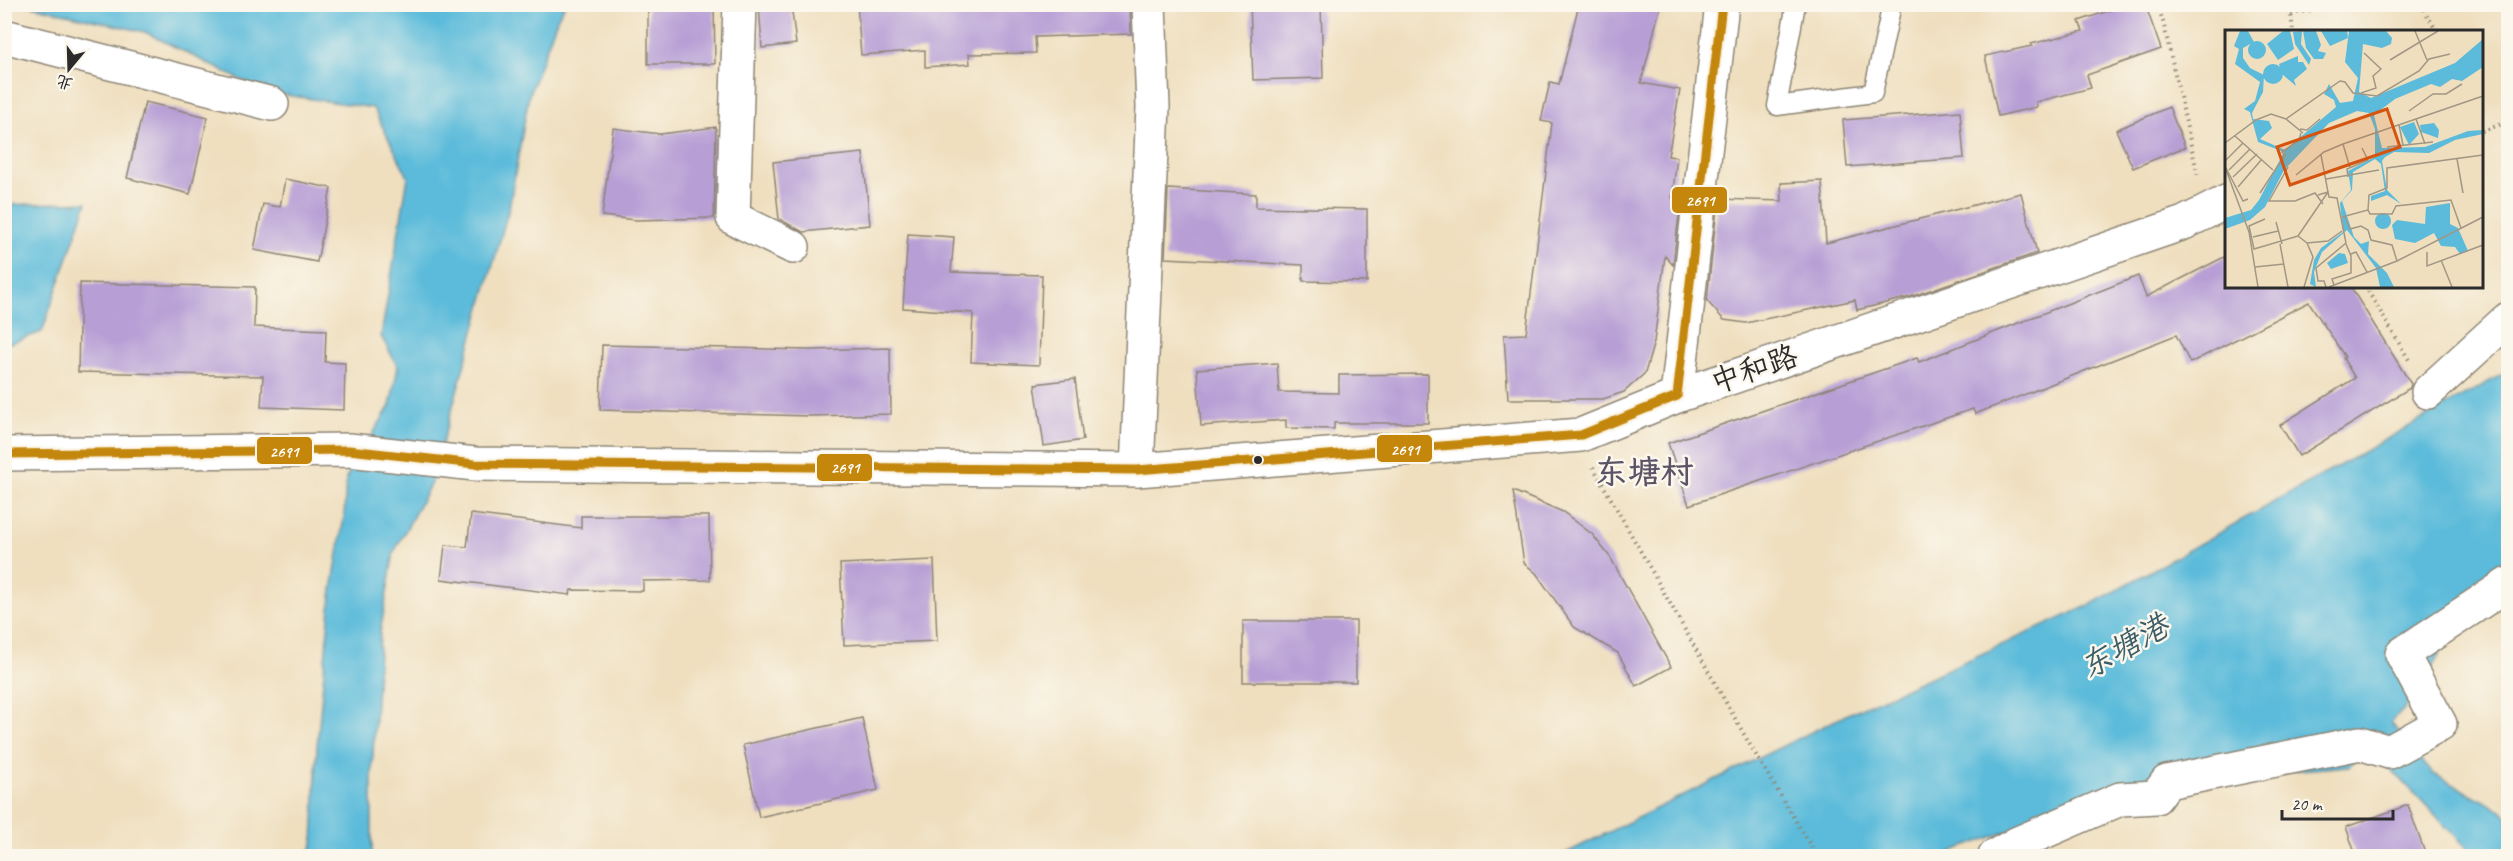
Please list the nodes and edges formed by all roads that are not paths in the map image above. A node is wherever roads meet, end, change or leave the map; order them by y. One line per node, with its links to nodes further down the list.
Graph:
1 (740, 4): 9 (street)
2 (1149, 4): 14 (street)
3 (1722, 4): 12 (street)
4 (1796, 4): 5 (lane)
5 (1892, 4)
6 (4, 36): 7 (street)
7 (272, 104)
8 (2216, 207): 12 (street, 中和路)
9 (793, 247)
10 (2508, 319): 11 (street)
11 (2428, 392)
12 (1677, 396): 14 (street, 中和路)
13 (4, 454): 14 (street, 中和路)
14 (1137, 470)
15 (2508, 584): 16 (street)
16 (1995, 856)

